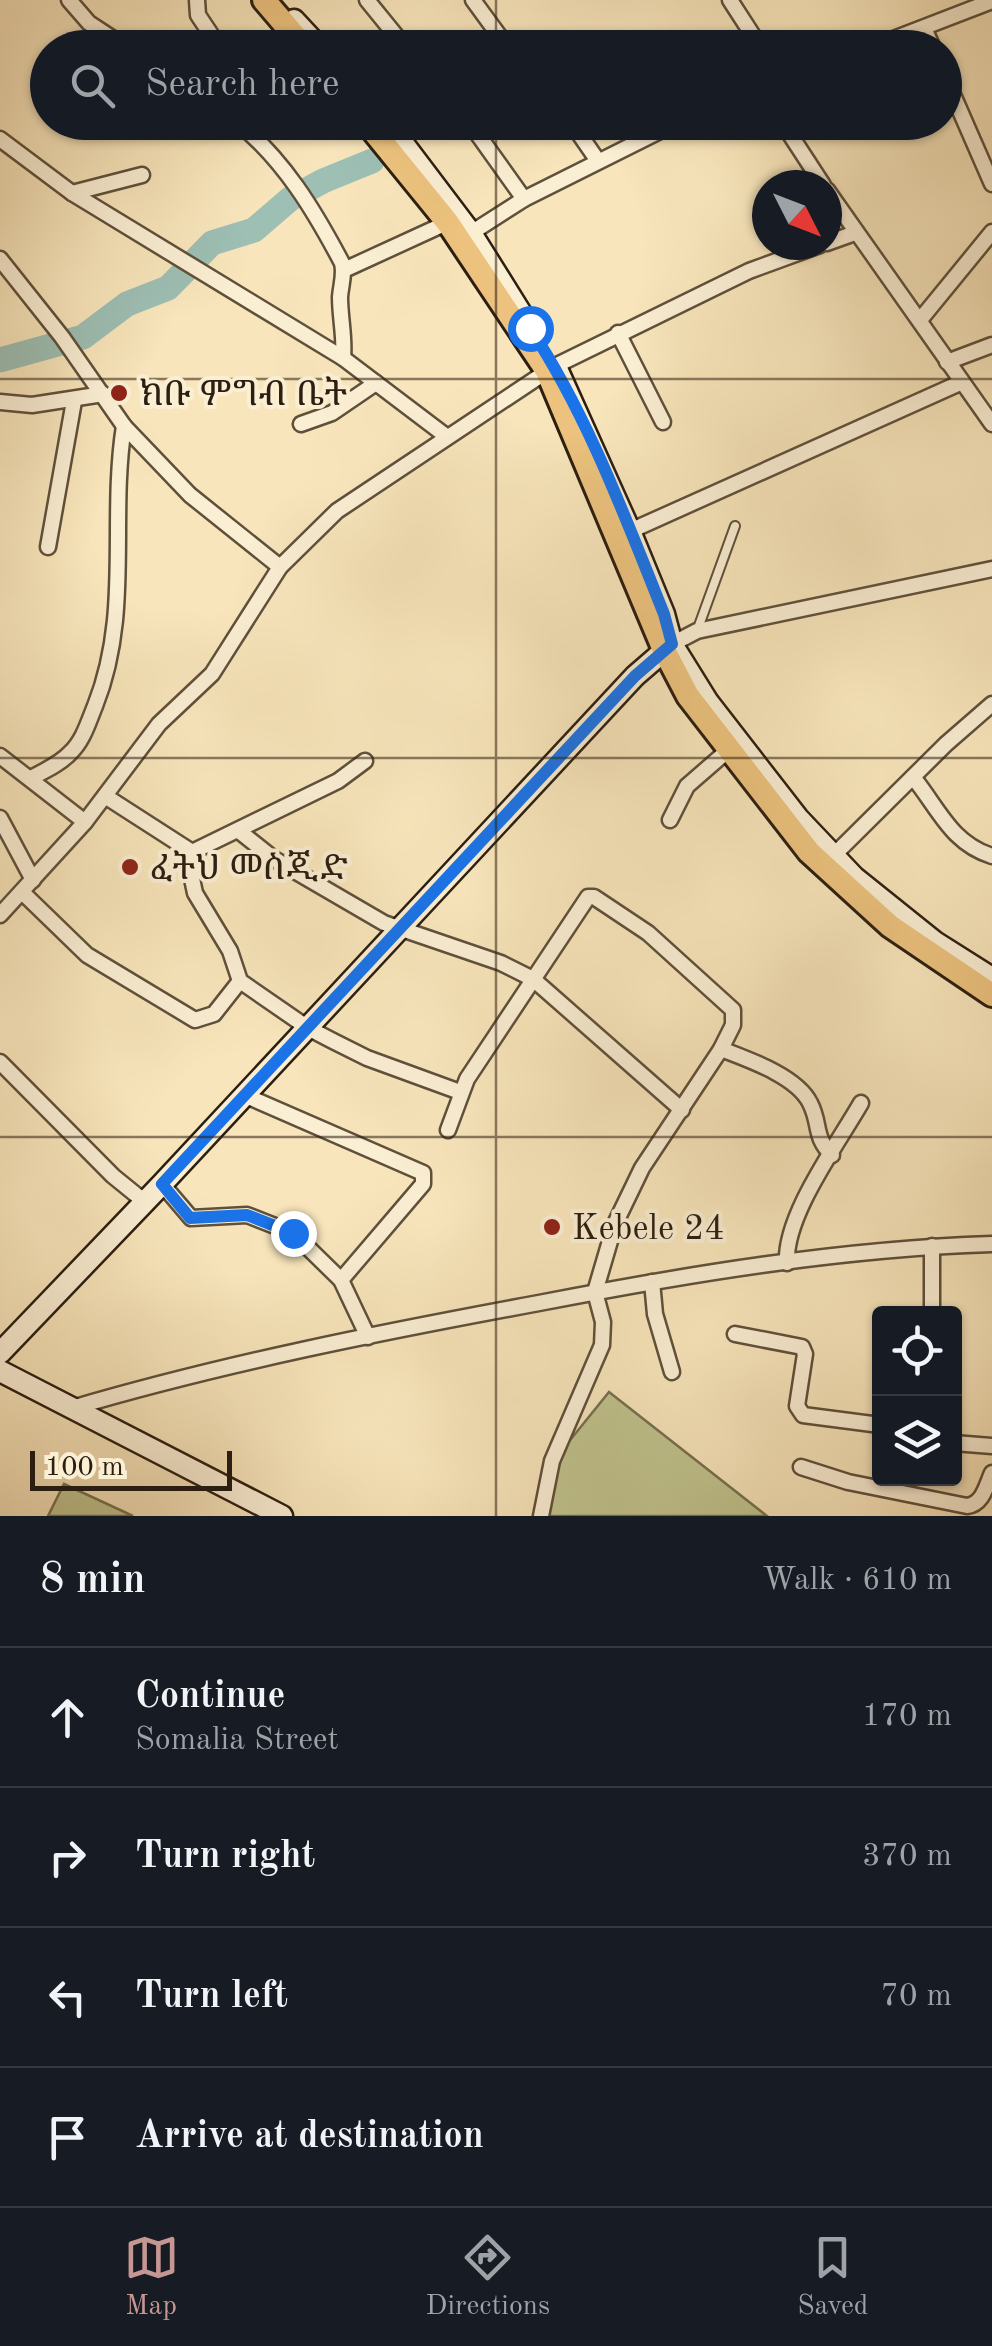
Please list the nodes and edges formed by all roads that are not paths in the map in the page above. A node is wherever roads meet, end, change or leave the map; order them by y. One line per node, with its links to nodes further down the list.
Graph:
1 (69, 0): 10 (street)
2 (197, 0): 11 (street)
3 (264, 0): 12 (main road)
4 (277, 0): 13 (main road)
5 (367, 0): 14 (street)
6 (473, 0): 15 (street)
7 (730, 0): 16 (street)
8 (992, 0): 9 (street)
9 (924, 28): 17 (street)
10 (100, 30)
11 (208, 30)
12 (290, 30)
13 (304, 30)
14 (391, 30)
15 (495, 30)
16 (750, 30)
17 (919, 30)
18 (962, 115): 30 (street)
19 (0, 139): 31 (street)
20 (254, 140): 40 (street)
21 (382, 140): 34 (main road)
22 (400, 140): 34 (main road)
23 (482, 140): 32 (street)
24 (583, 140): 27 (street)
25 (641, 140): 27 (street)
26 (794, 140): 28 (street)
27 (598, 161): 32 (street)
28 (813, 170)
29 (142, 175): 31 (street)
30 (992, 184)
31 (72, 194): 44 (street)
32 (524, 199): 34 (street)
33 (842, 214): 36 (street)
34 (459, 224): 40 (street); 46 (main road)
35 (992, 232): 41 (street)
36 (855, 233): 37 (street); 41 (street)
37 (842, 238)
38 (0, 259): 49 (street)
39 (780, 260): 42 (street)
40 (344, 270): 44 (street)
41 (920, 320): 45 (street)
42 (618, 333): 46 (street); 52 (street)
43 (992, 345): 45 (street)
44 (343, 358): 47 (street)
45 (947, 362): 48 (street)
46 (551, 369): 56 (street); 58 (main road); 63 (main road)
47 (376, 382): 53 (street); 56 (street)
48 (962, 382): 54 (street); 58 (street)
49 (104, 394): 50 (street); 55 (street)
50 (74, 401): 51 (street); 59 (street)
51 (0, 402)
52 (662, 422)
53 (300, 424)
54 (992, 424)
55 (124, 426): 60 (street); 69 (street)
56 (446, 436): 60 (street)
57 (735, 526): 62 (lane)
58 (630, 531): 63 (main road)
59 (48, 547)
60 (280, 567): 70 (street)
61 (992, 570): 62 (street)
62 (697, 631): 63 (street)
63 (668, 647): 65 (main road); 81 (main road)
64 (992, 704): 68 (street)
65 (733, 746): 72 (street); 76 (main road); 85 (main road)
66 (0, 756): 69 (street)
67 (365, 761): 74 (street)
68 (913, 777): 76 (street); 77 (street)
69 (31, 778): 73 (street)
70 (105, 796): 73 (street); 75 (street)
71 (0, 818): 78 (street)
72 (670, 820)
73 (85, 822): 78 (street)
74 (239, 831): 75 (street); 81 (street)
75 (192, 852): 84 (street)
76 (833, 856): 82 (main road)
77 (992, 856)
78 (33, 880): 79 (street)
79 (22, 892): 80 (street); 84 (street)
80 (0, 915)
81 (400, 930): 83 (street); 86 (main road)
82 (992, 978)
83 (533, 979): 87 (street); 89 (street); 92 (street)
84 (240, 981): 86 (street)
85 (992, 995)
86 (308, 1028): 89 (street); 90 (main road)
87 (721, 1048): 92 (street); 94 (street)
88 (0, 1062): 96 (street)
89 (460, 1092): 93 (street)
90 (244, 1095): 95 (main road); 100 (street)
91 (861, 1104): 94 (street)
92 (682, 1110): 102 (street)
93 (448, 1130)
94 (832, 1154): 99 (street)
95 (162, 1184): 96 (main road); 100 (street)
96 (145, 1202): 106 (main road)
97 (992, 1244): 98 (street)
98 (932, 1246): 99 (street); 103 (street)
99 (787, 1263): 101 (street)
100 (342, 1280): 105 (street)
101 (652, 1282): 102 (street); 108 (street)
102 (595, 1292): 105 (street); 116 (street)
103 (932, 1306)
104 (735, 1334): 110 (street)
105 (368, 1337): 109 (street)
106 (0, 1353)
107 (0, 1371): 109 (main road)
108 (672, 1372)
109 (72, 1408): 115 (main road)
110 (872, 1425)
111 (962, 1444): 112 (street)
112 (992, 1446)
113 (801, 1467): 114 (street)
114 (992, 1473)
115 (282, 1516)
116 (541, 1516)

